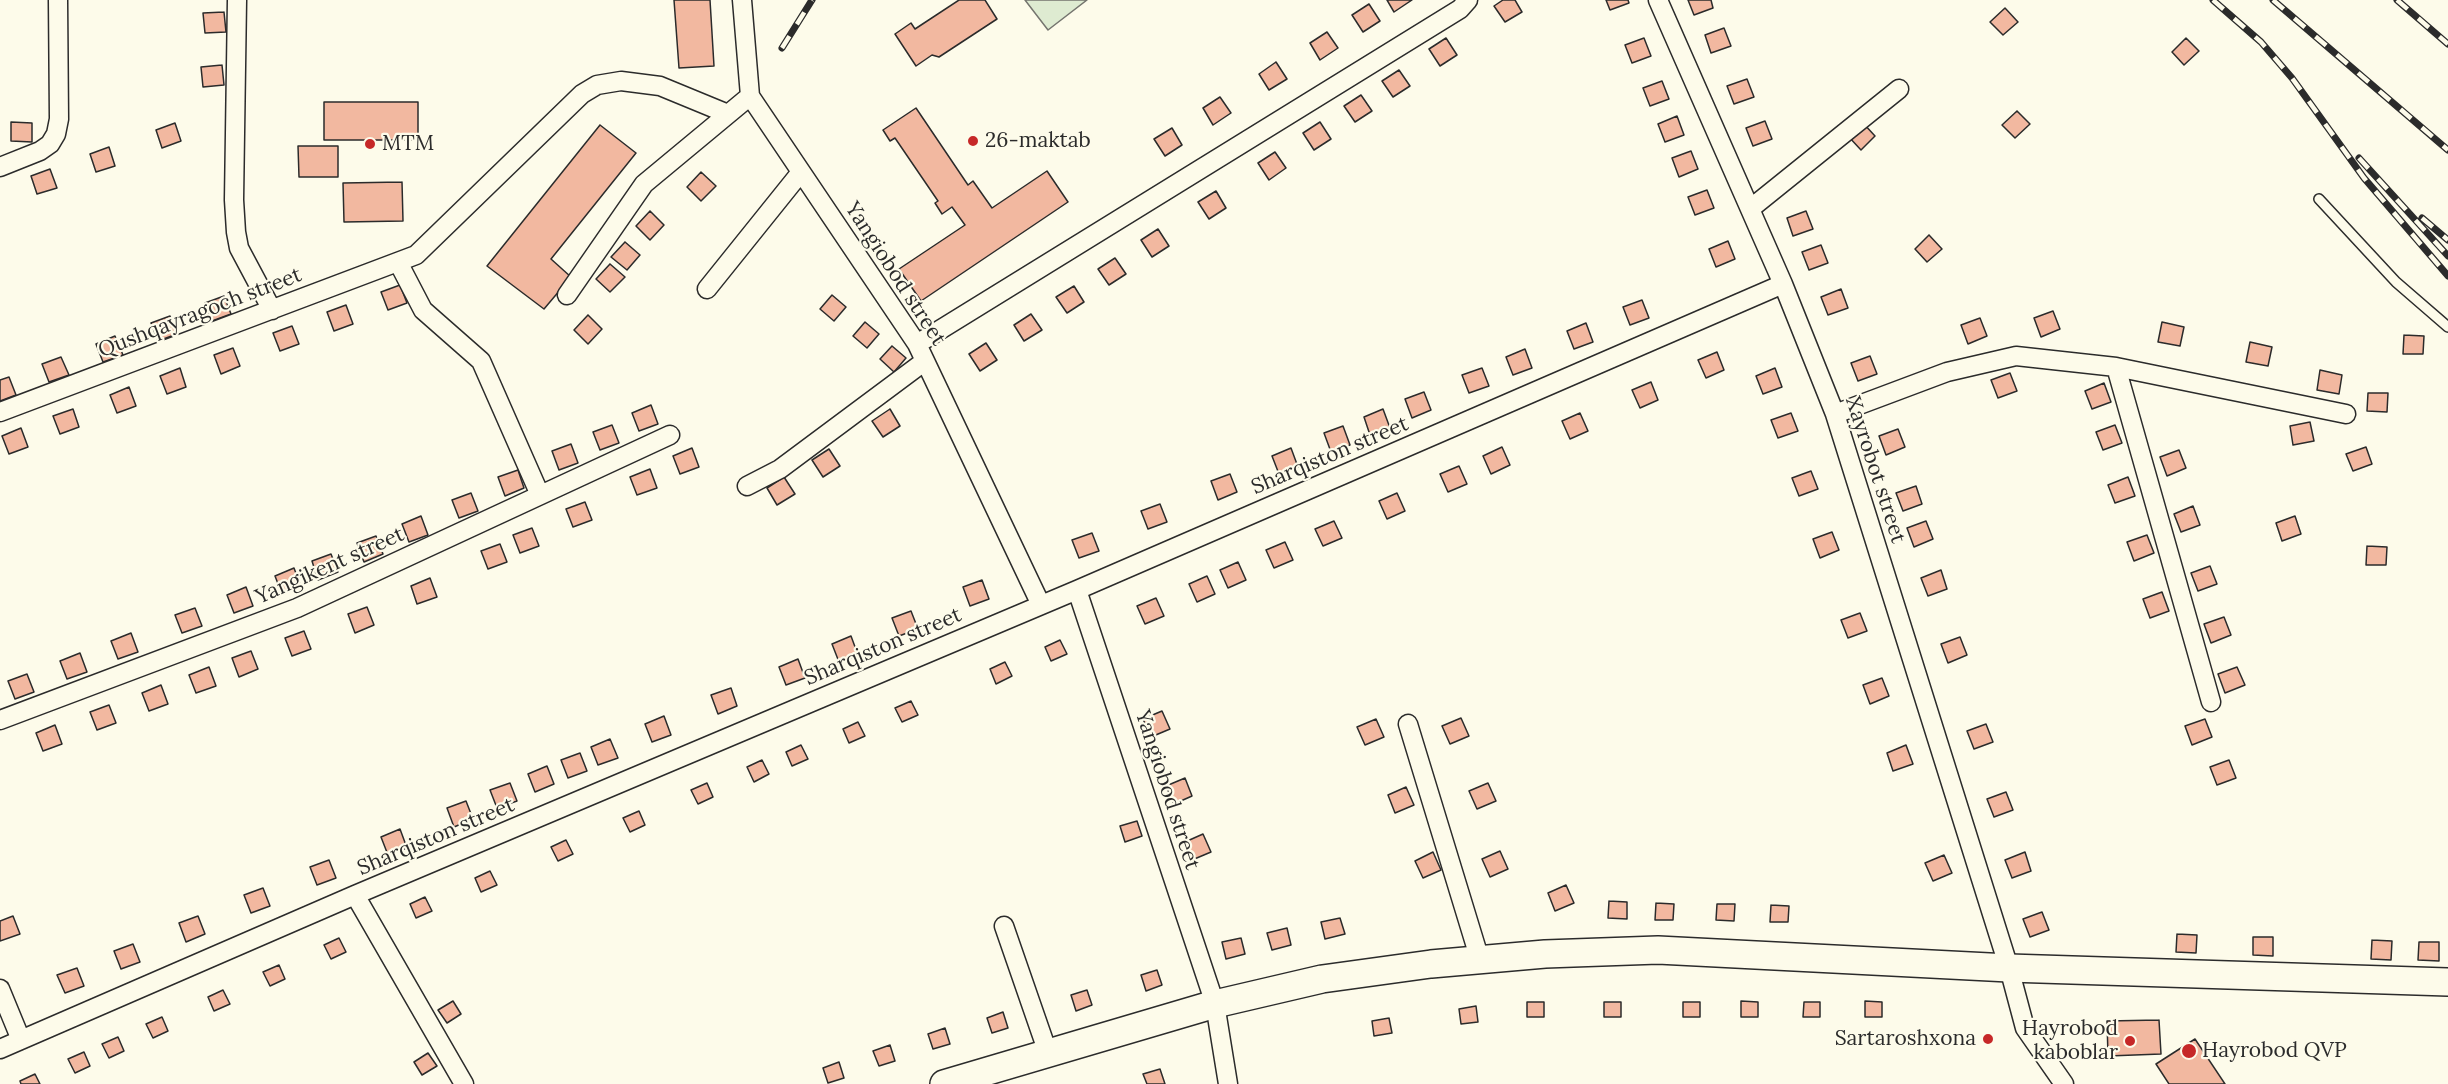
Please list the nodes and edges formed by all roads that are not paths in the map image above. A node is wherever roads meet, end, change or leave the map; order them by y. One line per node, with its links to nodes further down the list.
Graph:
1 (58, 0): 9 (street)
2 (237, 0): 17 (street)
3 (742, 0): 7 (street, Yangiobod street)
4 (1468, 0): 19 (street)
5 (1658, 0): 12 (street, Xayrobot street)
6 (1899, 89): 12 (street)
7 (750, 96): 8 (street); 10 (street, Yangiobod street)
8 (728, 114): 13 (street, Qushqayragoch street); 16 (street)
9 (0, 167)
10 (801, 172): 15 (street); 19 (street, Yangiobod street)
11 (2319, 199): 18 (lane)
12 (1750, 209): 14 (street, Xayrobot street)
13 (398, 262): 17 (street, Qushqayragoch street); 27 (street)
14 (1783, 284): 23 (street, Xayrobot street); 28 (street, Sharqiston street)
15 (707, 289)
16 (567, 295)
17 (272, 310): 22 (street, Qushqayragoch street)
18 (2448, 327)
19 (917, 344): 20 (street, Yangiobod street)
20 (925, 361): 26 (street); 29 (street, Yangiobod street)
21 (2116, 367): 23 (street); 24 (street); 30 (street)
22 (0, 412)
23 (1834, 414): 36 (street, Xayrobot street)
24 (2346, 414)
25 (670, 435): 27 (street, Yangikent street)
26 (747, 486)
27 (540, 495): 31 (street, Yangikent street)
28 (1077, 590): 29 (street, Sharqiston street); 39 (street, Yangiobod street)
29 (1041, 605): 33 (street, Sharqiston street)
30 (2211, 702)
31 (0, 720)
32 (1408, 724): 35 (street)
33 (355, 895): 40 (street, Sharqiston street); 43 (street)
34 (1004, 926): 42 (street)
35 (1480, 960): 36 (main road); 39 (main road)
36 (2009, 968): 37 (main road); 46 (street, Xayrobot street)
37 (2448, 982)
38 (0, 989): 40 (street)
39 (1215, 1004): 42 (main road); 45 (street, Yangiobod street)
40 (21, 1040): 41 (street, Sharqiston street)
41 (0, 1049)
42 (1048, 1053): 44 (main road)
43 (464, 1084)
44 (944, 1084)
45 (1228, 1084)
46 (2064, 1084)

